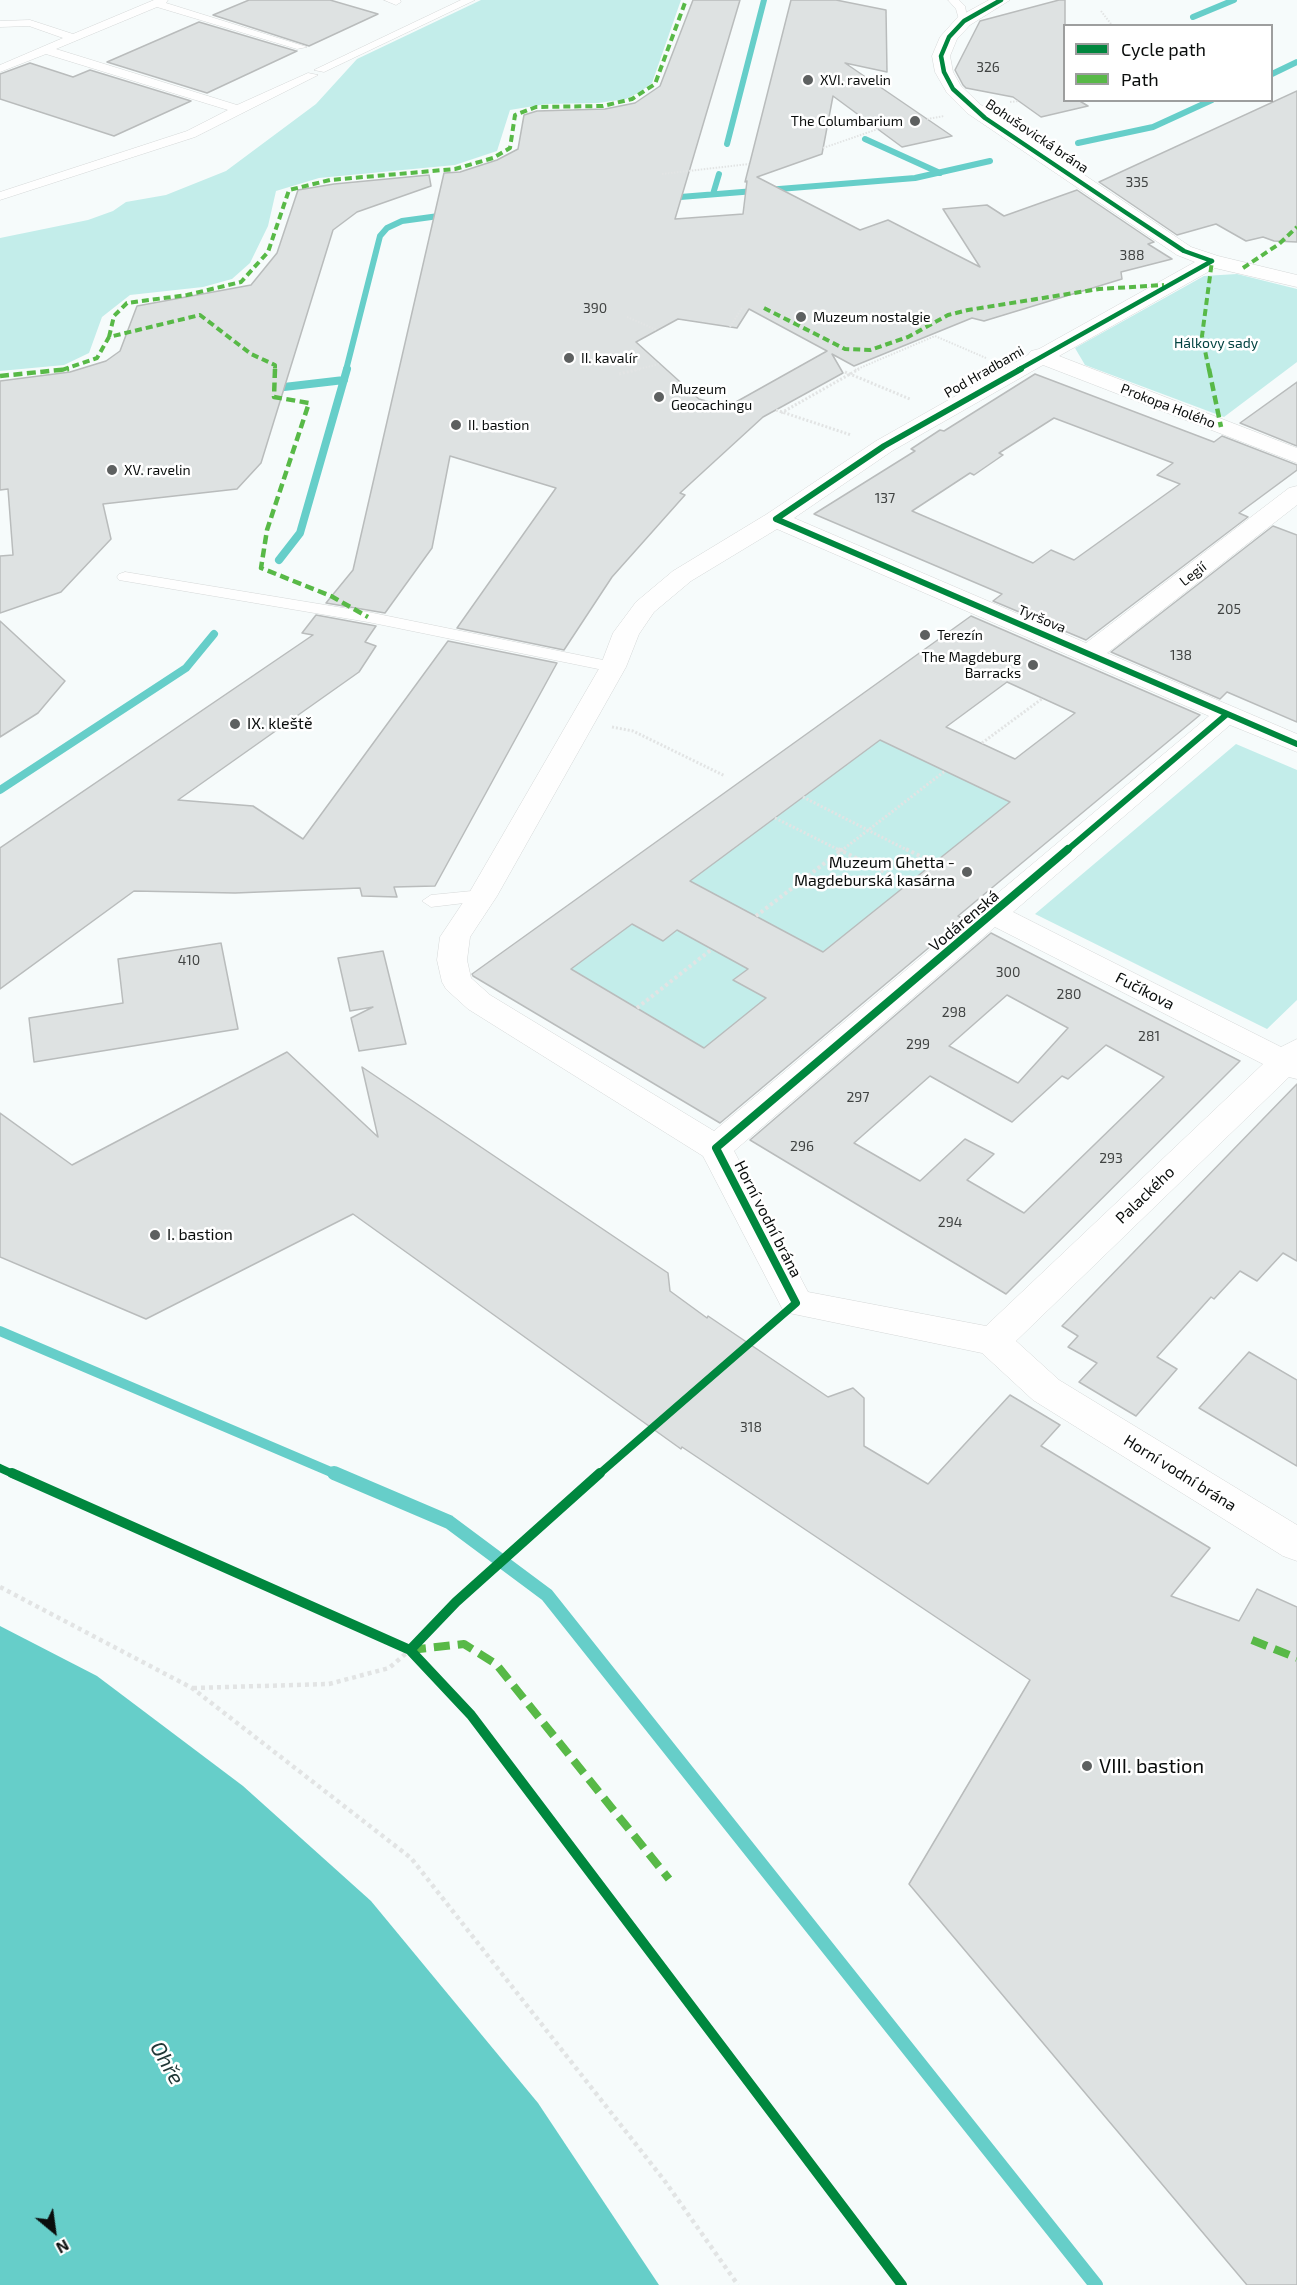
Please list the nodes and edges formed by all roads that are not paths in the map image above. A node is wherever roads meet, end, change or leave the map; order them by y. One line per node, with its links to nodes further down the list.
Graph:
1 (470, 0): 11 (lane)
2 (953, 0): 5 (lane)
3 (999, 0): 5 (street, Bohušovická brána)
4 (160, 1): 7 (lane); 8 (lane)
5 (964, 21): 13 (street, Bohušovická brána)
6 (0, 24): 7 (lane)
7 (73, 38): 9 (lane)
8 (301, 47)
9 (46, 50): 10 (lane); 11 (lane)
10 (0, 69)
11 (238, 109): 12 (lane)
12 (0, 195)
13 (1212, 261): 14 (street, Bohušovická brána); 15 (street, Pod Hradbami)
14 (1297, 281)
15 (1039, 357): 16 (street, Prokopa Holého); 18 (street, Pod Hradbami)
16 (1297, 456)
17 (1297, 493): 20 (street, Legií)
18 (777, 519): 20 (street, Tyršova); 21 (street, Pod Hradbami)
19 (125, 577): 21 (lane)
20 (1089, 654): 22 (street, Tyršova)
21 (613, 667): 24 (street, Pod Hradbami)
22 (1227, 714): 23 (street, Tyršova); 26 (street, Vodárenská)
23 (1297, 744)
24 (482, 896): 25 (lane); 28 (street, Pod Hradbami)
25 (431, 901)
26 (993, 914): 27 (street, Fučíkova); 28 (street, Vodárenská)
27 (1293, 1060): 29 (street, Palackého)
28 (716, 1148): 29 (street, Horní vodní brána)
29 (993, 1341): 30 (street, Horní vodní brána)
30 (1297, 1545)

